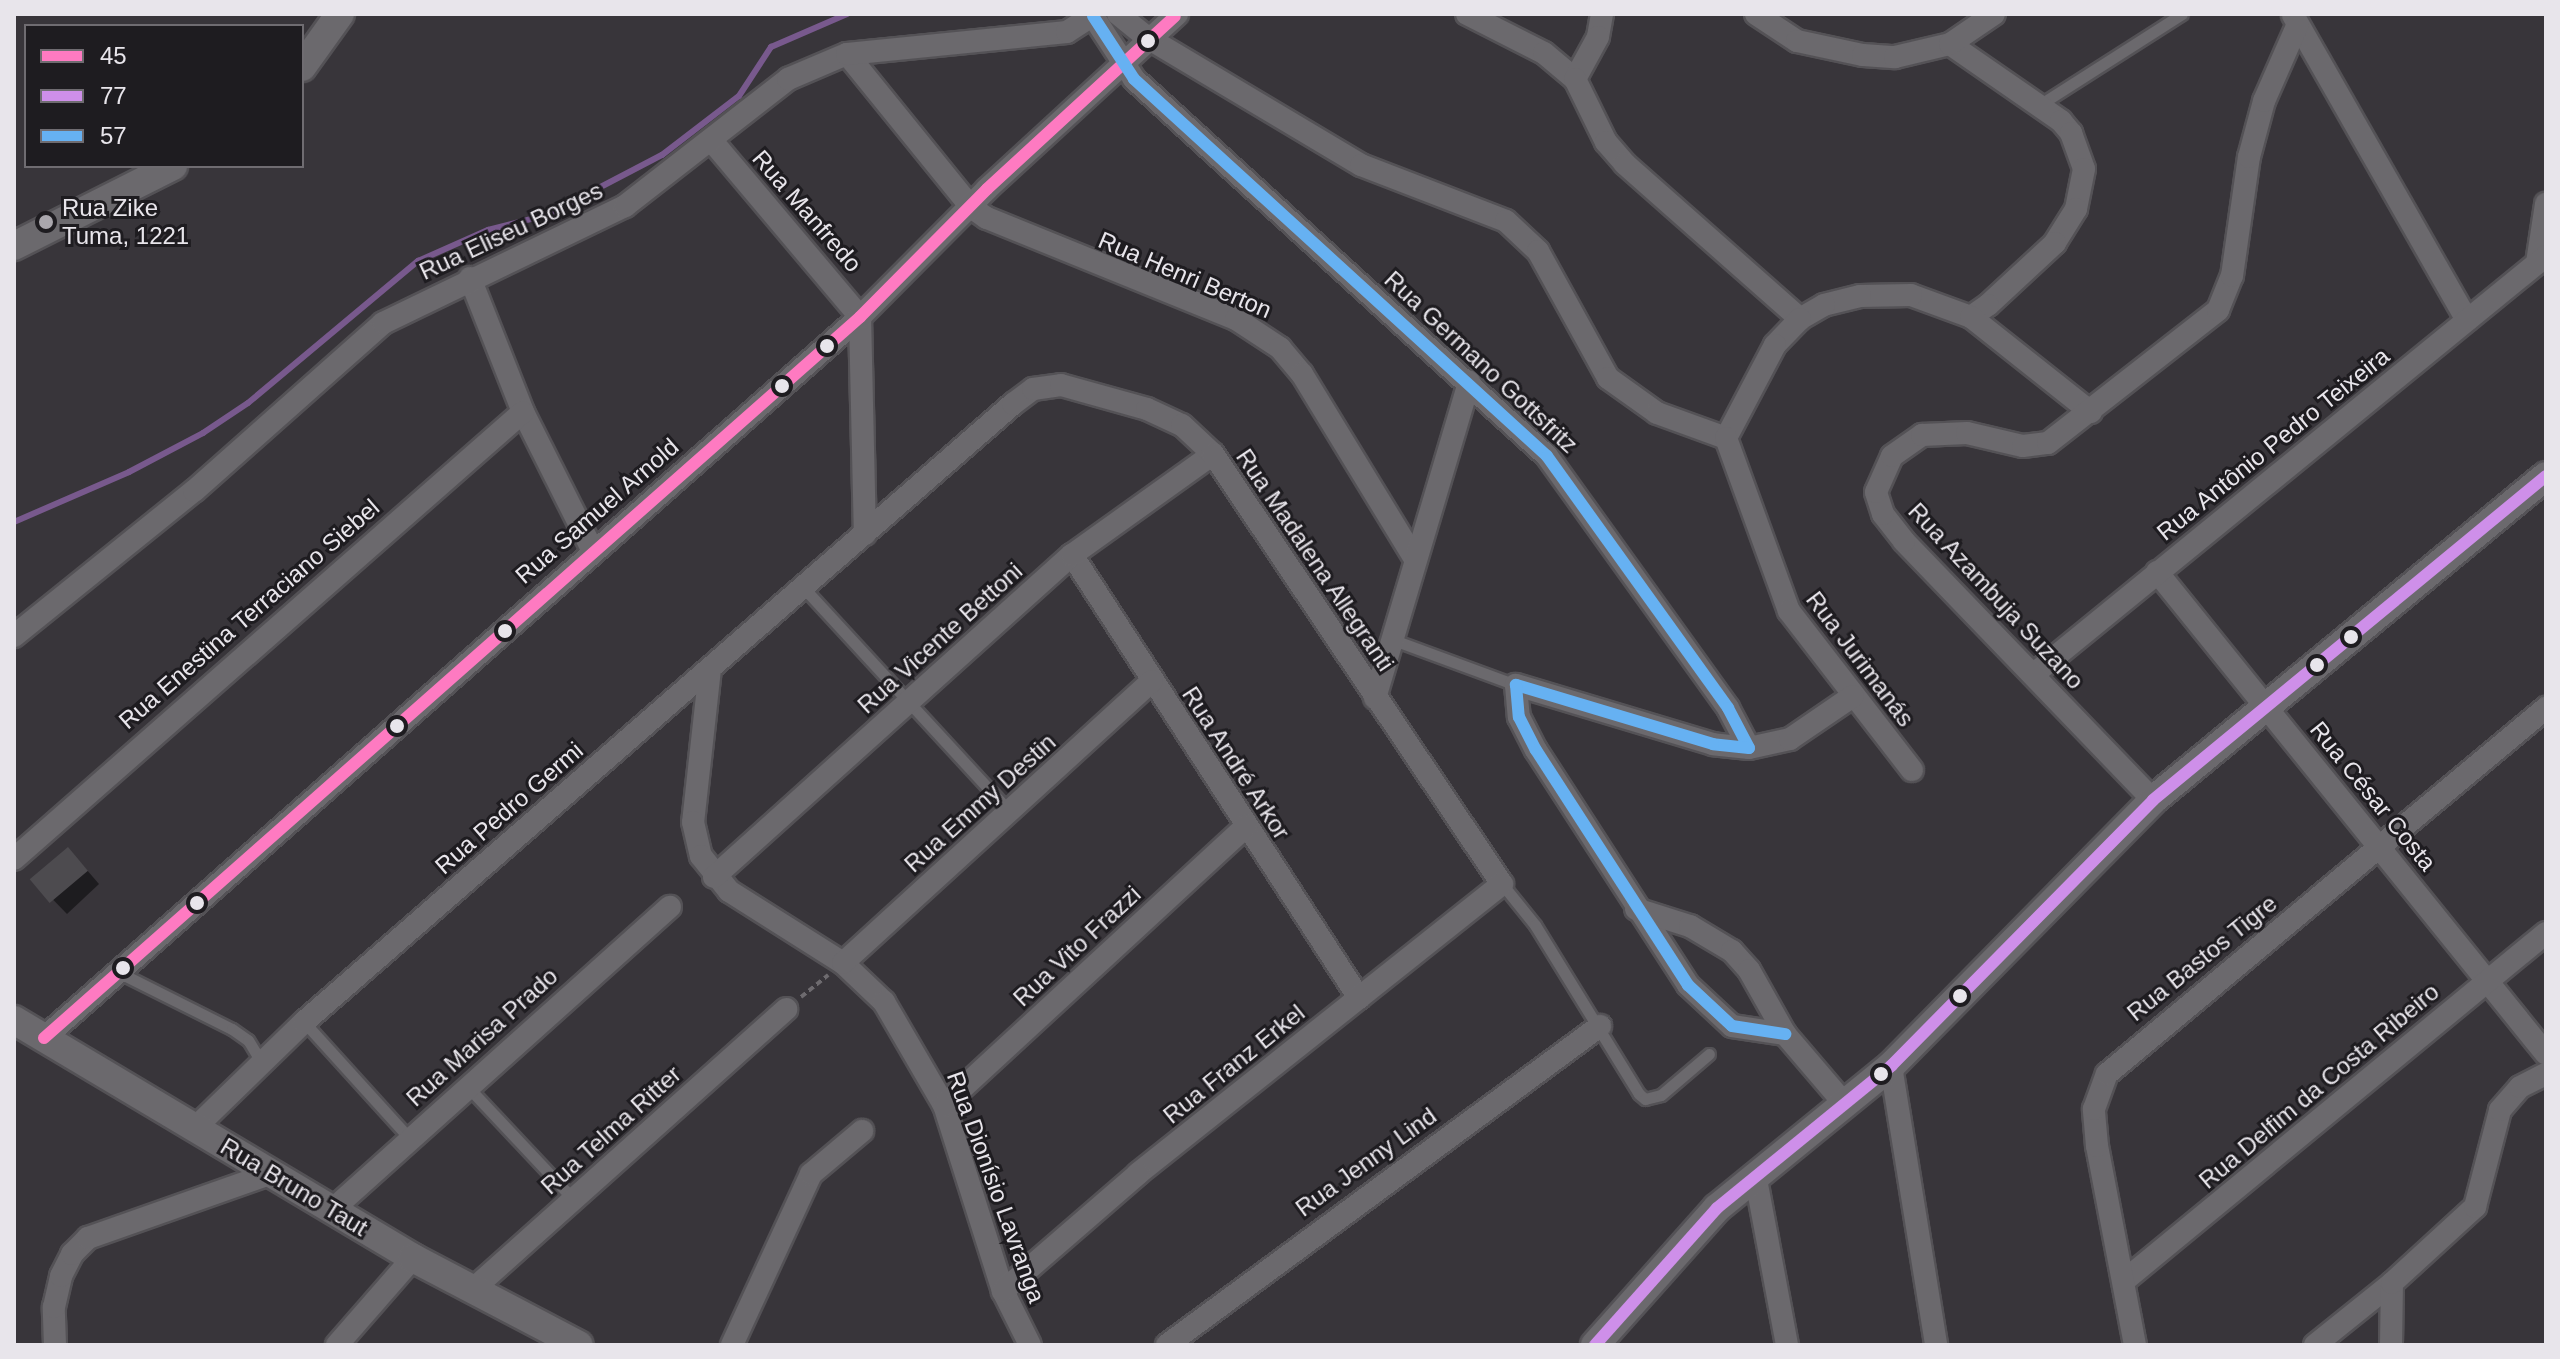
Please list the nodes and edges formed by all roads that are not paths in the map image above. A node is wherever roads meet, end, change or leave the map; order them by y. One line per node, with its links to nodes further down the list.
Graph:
1 (340, 14): 14 (street)
2 (1118, 14): 11 (street)
3 (1177, 14): 11 (street, Rua Samuel Arnold)
4 (1467, 14): 16 (street)
5 (1602, 14): 16 (street)
6 (1756, 14): 12 (street)
7 (1994, 14): 12 (street)
8 (2182, 14): 17 (lane)
9 (1094, 15): 13 (street, Rua Eliseu Borges); 15 (street, Rua Germano Gottsfritz)
10 (2295, 19): 28 (street); 31 (street, Rua Azambuja Suzano)
11 (1148, 38): 15 (street, Rua Samuel Arnold); 32 (street)
12 (1950, 44): 17 (street)
13 (847, 54): 18 (street, Rua Eliseu Borges); 21 (street)
14 (304, 64)
15 (1119, 64): 21 (street, Rua Samuel Arnold); 29 (street, Rua Germano Gottsfritz)
16 (1575, 79): 27 (street)
17 (2041, 104): 26 (street)
18 (712, 141): 24 (street, Rua Eliseu Borges); 25 (street, Rua Manfredo)
19 (169, 168): 22 (street)
20 (2546, 204): 23 (street)
21 (971, 207): 25 (street, Rua Samuel Arnold); 38 (street, Rua Henri Berton)
22 (14, 246)
23 (2541, 259): 28 (street, Rua Antônio Pedro Teixeira)
24 (470, 278): 30 (street); 41 (street, Rua Eliseu Borges)
25 (860, 317): 35 (street); 36 (street, Rua Samuel Arnold)
26 (1971, 317): 27 (street); 31 (street)
27 (1800, 319): 32 (street)
28 (2467, 320): 39 (street, Rua Antônio Pedro Teixeira)
29 (1469, 382): 38 (street); 52 (street, Rua Germano Gottsfritz)
30 (523, 412): 36 (street); 58 (street, Rua Enestina Terraciano Siebel)
31 (2091, 412): 44 (street, Rua Azambuja Suzano)
32 (1726, 438): 47 (street, Rua Jurimanás)
33 (1213, 454): 35 (street, Rua Madalena Allegranti); 37 (street, Rua Vicente Bettoni); 48 (street, Rua Madalena Allegranti)
34 (2546, 476): 50 (street)
35 (865, 534): 40 (street, Rua Pedro Germi)
36 (592, 549): 65 (street, Rua Samuel Arnold)
37 (1072, 555): 45 (street, Rua André Arkor); 49 (street, Rua Vicente Bettoni)
38 (1415, 559): 42 (street)
39 (2157, 572): 44 (street, Rua Antônio Pedro Teixeira); 50 (street, Rua César Costa)
40 (803, 587): 43 (street, Rua Pedro Germi); 49 (lane)
41 (14, 636)
42 (1391, 639): 46 (lane); 48 (street)
43 (710, 669): 59 (street, Rua Dionísio Lavranga); 70 (street, Rua Pedro Germi)
44 (2034, 674): 54 (street, Rua Azambuja Suzano)
45 (1152, 681): 55 (street, Rua Emmy Destin); 56 (street, Rua André Arkor)
46 (1516, 685): 52 (street); 62 (street)
47 (1853, 696): 52 (street); 53 (street, Rua Jurimanás)
48 (1375, 698): 60 (street, Rua Madalena Allegranti)
49 (907, 701): 55 (lane); 59 (street, Rua Vicente Bettoni)
50 (2265, 704): 54 (street); 57 (street, Rua César Costa)
51 (2546, 708): 57 (street, Rua Bastos Tigre)
52 (1749, 748)
53 (1912, 770)
54 (2153, 800): 77 (street)
55 (1009, 811): 64 (street, Rua Emmy Destin)
56 (1246, 826): 67 (street, Rua André Arkor); 81 (street, Rua Vito Frazzi)
57 (2379, 847): 66 (street, Rua César Costa); 90 (street, Rua Bastos Tigre)
58 (14, 859)
59 (714, 877): 64 (street, Rua Dionísio Lavranga)
60 (1502, 884): 67 (street, Rua Franz Erkel); 71 (lane)
61 (670, 907): 79 (street, Rua Marisa Prado)
62 (1636, 909): 72 (street); 72 (street)
63 (2546, 933): 66 (street, Rua Delfim da Costa Ribeiro)
64 (843, 963): 81 (street, Rua Dionísio Lavranga)
65 (118, 972): 73 (street, Rua Samuel Arnold); 76 (lane)
66 (2489, 979): 75 (street, Rua César Costa); 90 (street, Rua Delfim da Costa Ribeiro)
67 (1359, 998): 93 (street, Rua Franz Erkel)
68 (786, 1009): 87 (street, Rua Telma Ritter)
69 (14, 1020): 73 (street, Rua Bruno Taut)
70 (304, 1022): 76 (street, Rua Pedro Germi); 84 (lane)
71 (1600, 1026): 74 (lane); 99 (street, Rua Jenny Lind)
72 (1785, 1034): 80 (street)
73 (44, 1038): 82 (street, Rua Bruno Taut)
74 (1709, 1054)
75 (2546, 1054)
76 (262, 1063): 82 (street, Rua Pedro Germi)
77 (1891, 1066): 80 (street); 102 (street)
78 (2546, 1074): 91 (street)
79 (467, 1086): 84 (street, Rua Marisa Prado); 87 (lane)
80 (1844, 1103): 86 (street)
81 (944, 1105): 93 (street, Rua Dionísio Lavranga)
82 (194, 1129): 85 (street, Rua Bruno Taut)
83 (862, 1131): 97 (street)
84 (409, 1138): 88 (street, Rua Marisa Prado)
85 (273, 1173): 88 (street, Rua Bruno Taut); 94 (street)
86 (1755, 1174): 100 (street); 101 (street)
87 (572, 1198): 92 (street, Rua Telma Ritter)
88 (332, 1210): 89 (street, Rua Bruno Taut)
89 (413, 1258): 92 (street, Rua Bruno Taut); 95 (street)
90 (2125, 1280): 103 (street, Rua Bastos Tigre)
91 (2392, 1283): 104 (street); 105 (street)
92 (471, 1291): 96 (street, Rua Bruno Taut)
93 (1003, 1291): 98 (street, Rua Dionísio Lavranga)
94 (55, 1345)
95 (337, 1345)
96 (579, 1345)
97 (732, 1345)
98 (1030, 1345)
99 (1167, 1345)
100 (1595, 1345)
101 (1787, 1345)
102 (1936, 1345)
103 (2135, 1345)
104 (2315, 1345)
105 (2391, 1345)

